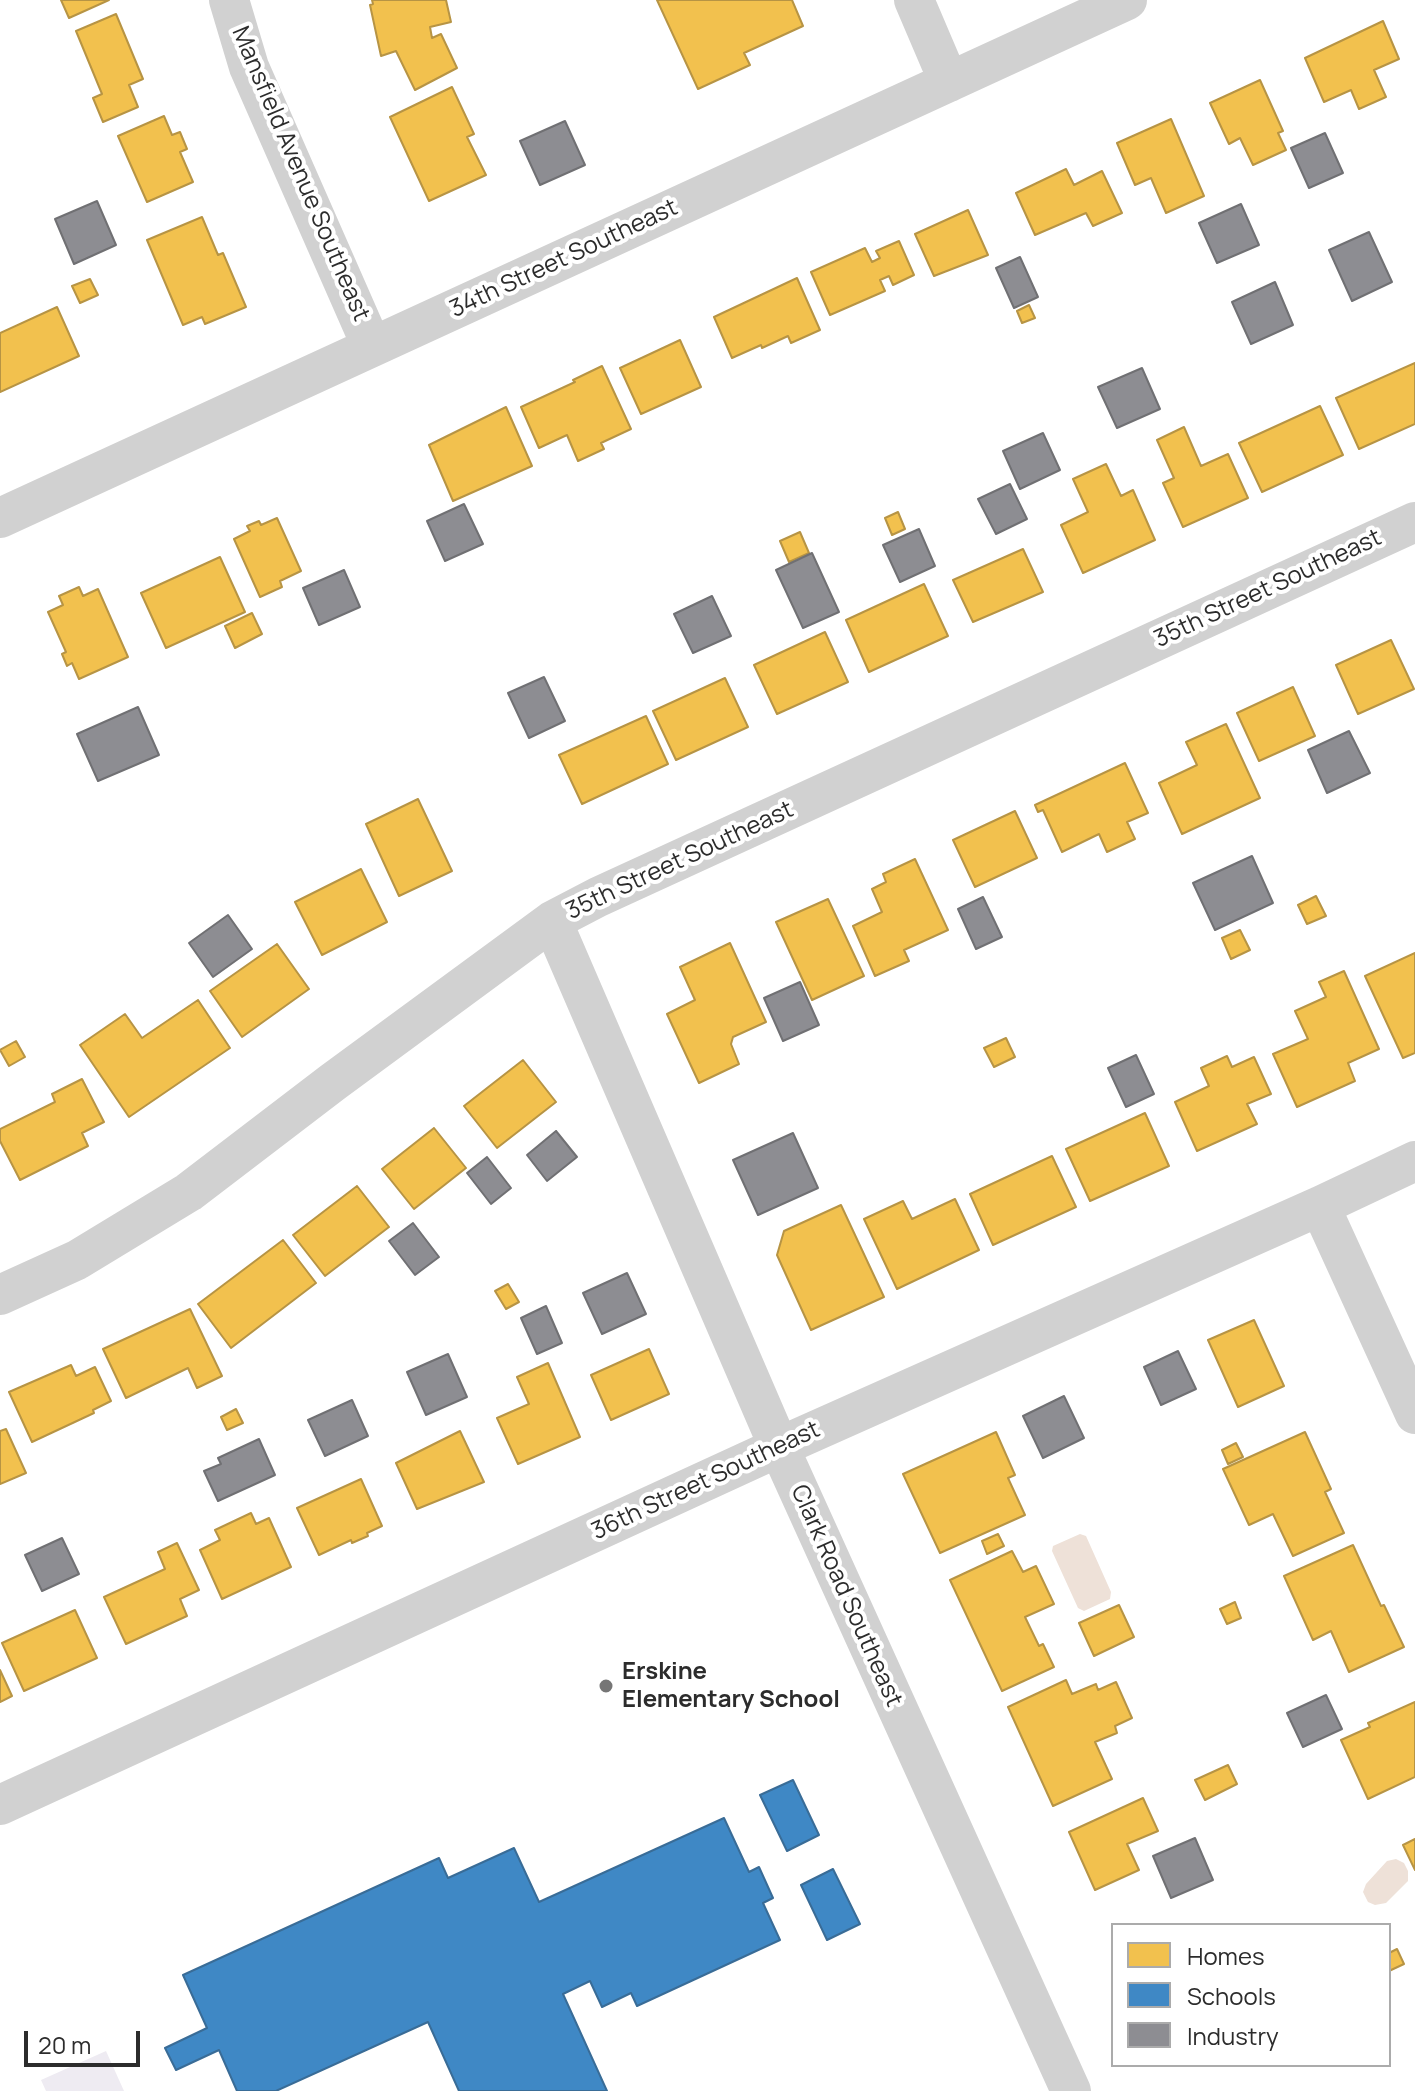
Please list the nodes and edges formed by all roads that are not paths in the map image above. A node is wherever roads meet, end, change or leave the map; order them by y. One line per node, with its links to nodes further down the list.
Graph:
1 (229, 0): 5 (street, Mansfield Avenue Southeast)
2 (914, 0): 4 (street)
3 (1127, 0): 4 (street, 34th Street Southeast)
4 (949, 82): 5 (street, 34th Street Southeast)
5 (372, 347): 6 (street, 34th Street Southeast)
6 (0, 518)
7 (1415, 522): 8 (street, 35th Street Southeast)
8 (552, 921): 11 (street, 35th Street Southeast); 13 (street, Clark Road Southeast)
9 (1415, 1161): 10 (street, 36th Street Southeast)
10 (1320, 1206): 12 (street); 13 (street, 36th Street Southeast)
11 (0, 1295)
12 (1415, 1414)
13 (779, 1447): 14 (street, 36th Street Southeast); 15 (street, Clark Road Southeast)
14 (0, 1805)
15 (1071, 2091)

